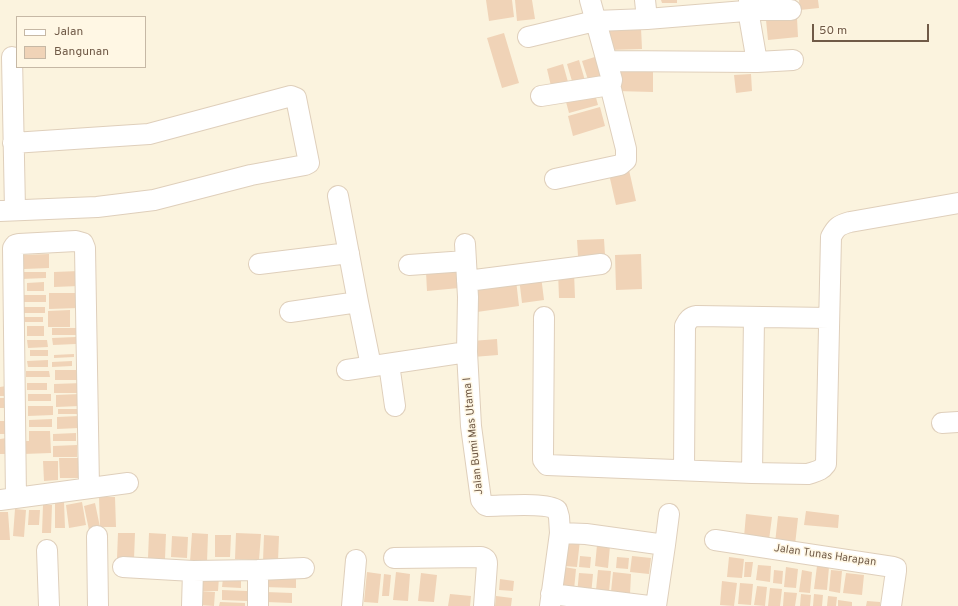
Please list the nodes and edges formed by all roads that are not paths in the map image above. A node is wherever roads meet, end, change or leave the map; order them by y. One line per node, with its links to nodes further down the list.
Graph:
1 (590, 0): 5 (street)
2 (748, 5): 3 (street); 4 (street); 10 (street)
3 (646, 10): 5 (street)
4 (791, 10)
5 (595, 21): 6 (street); 9 (street)
6 (528, 36)
7 (12, 57): 13 (street)
8 (793, 60): 10 (street)
9 (606, 61): 10 (street); 11 (street)
10 (757, 62)
11 (610, 85): 12 (street); 14 (street)
12 (541, 96)
13 (13, 143): 17 (street); 17 (street)
14 (555, 178)
15 (338, 196): 18 (street)
16 (958, 203): 27 (street)
17 (8, 211)
18 (349, 253): 19 (street); 23 (street)
19 (259, 264)
20 (601, 264): 22 (street)
21 (408, 265): 22 (street, Jalan Bumi Mas Utama I)
22 (467, 281): 28 (street, Jalan Bumi Mas Utama I)
23 (358, 302): 24 (street); 29 (street)
24 (290, 312)
25 (544, 317): 32 (street)
26 (754, 317): 27 (street); 32 (street); 33 (street)
27 (829, 318): 33 (street)
28 (467, 352): 29 (street); 38 (street, Jalan Bumi Mas Utama I)
29 (380, 365): 30 (street); 31 (street)
30 (347, 370)
31 (395, 406)
32 (684, 470): 33 (street)
33 (752, 473)
34 (128, 482): 35 (street)
35 (89, 488): 36 (street); 36 (street)
36 (8, 499)
37 (669, 514): 41 (street)
38 (560, 533): 41 (street); 49 (street, Jalan Bumi Mas Utama I)
39 (97, 536): 51 (street)
40 (716, 540): 58 (street, Jalan Tunas Harapan)
41 (665, 545): 57 (street)
42 (47, 550): 50 (street)
43 (394, 558): 55 (street)
44 (356, 560): 54 (street)
45 (123, 567): 47 (street)
46 (304, 568): 48 (street)
47 (193, 570): 48 (street); 52 (street)
48 (258, 570): 53 (street)
49 (551, 600): 56 (street)
50 (49, 606)
51 (98, 606)
52 (192, 606)
53 (258, 606)
54 (352, 606)
55 (484, 606)
56 (649, 606)
57 (656, 606)
58 (891, 606)

